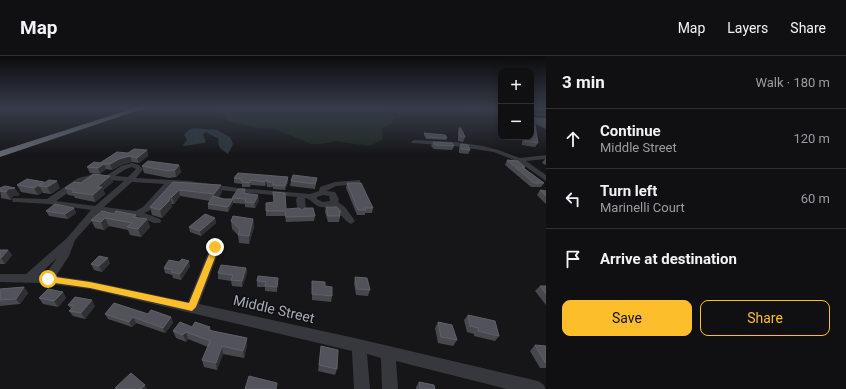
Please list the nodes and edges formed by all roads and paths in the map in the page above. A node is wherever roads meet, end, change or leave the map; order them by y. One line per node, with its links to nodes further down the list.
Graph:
1 (81, 124): 4 (highway)
2 (94, 124): 5 (highway)
3 (414, 142): 7 (street)
4 (0, 149)
5 (0, 154)
6 (546, 157): 7 (street)
7 (518, 160): 9 (street)
8 (108, 178): 10 (street); 10 (street); 17 (street)
9 (546, 179)
10 (130, 180): 11 (street); 19 (street)
11 (170, 182): 14 (street); 21 (street)
12 (357, 182): 13 (street)
13 (322, 192): 15 (street); 18 (street)
14 (302, 195): 15 (street); 20 (street)
15 (313, 197): 18 (street)
16 (16, 200): 17 (street)
17 (49, 202): 19 (street)
18 (333, 204): 23 (street)
19 (97, 209): 21 (street); 24 (street)
20 (302, 211)
21 (138, 214): 22 (street)
22 (157, 221)
23 (351, 221)
24 (70, 240): 27 (street); 28 (street)
25 (217, 243): 29 (street)
26 (0, 278): 27 (street, Middle Street)
27 (29, 278): 28 (street, Middle Street)
28 (48, 279): 29 (street, Middle Street)
29 (192, 307): 30 (street, Middle Street)
30 (359, 345): 31 (street, Middle Street); 32 (street)
31 (388, 352): 33 (street); 34 (street, Middle Street)
32 (362, 389)
33 (390, 389)
34 (538, 389)

